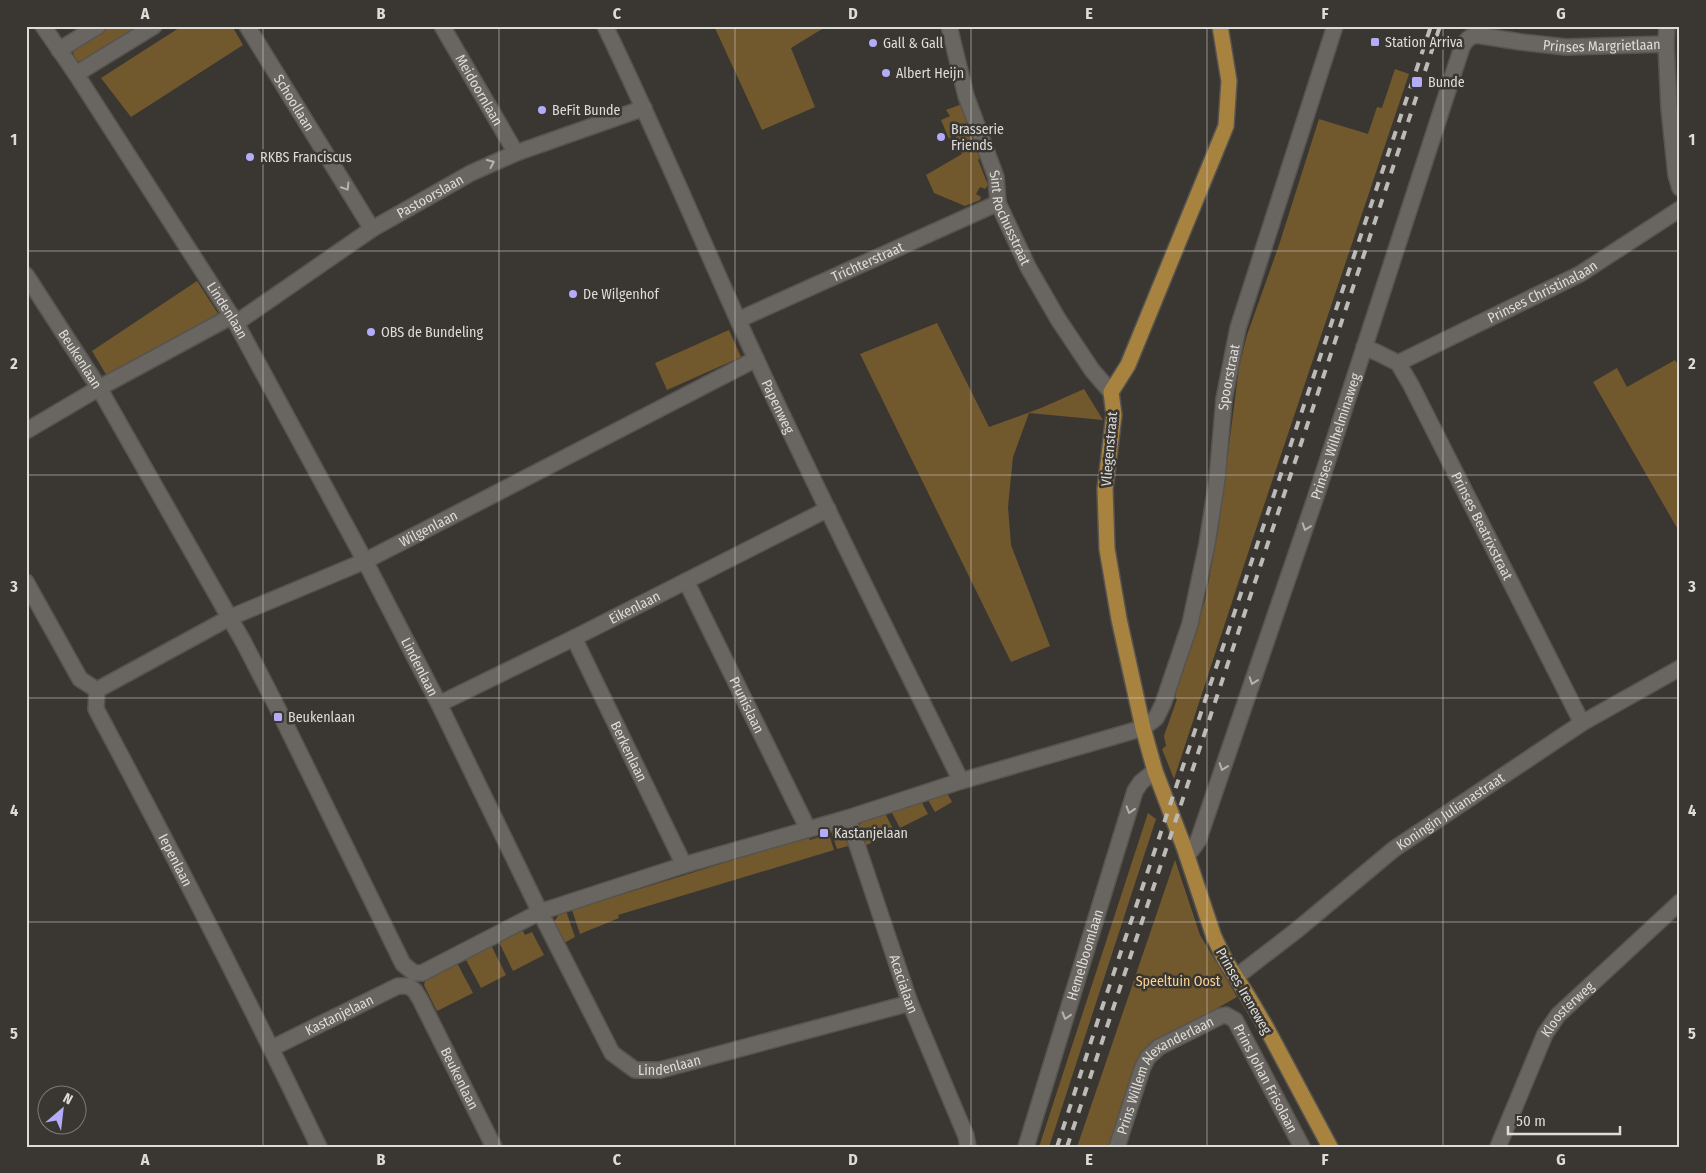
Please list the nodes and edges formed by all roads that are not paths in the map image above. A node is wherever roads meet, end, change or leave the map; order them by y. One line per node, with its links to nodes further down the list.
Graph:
1 (43, 26): 13 (street, Lindenlaan)
2 (98, 26): 13 (street)
3 (154, 26): 14 (street)
4 (247, 26): 20 (street, Schoollaan, one-way to 20)
5 (442, 26): 16 (street, Meidoornlaan)
6 (605, 26): 15 (street, Papenweg)
7 (949, 26): 18 (street, Sint Rochusstraat)
8 (1220, 26): 28 (main road, Vliegenstraat)
9 (1335, 26): 40 (street, Spoorstraat)
10 (1667, 26): 12 (street)
11 (1484, 31): 12 (street, Prinses Margrietlaan); 24 (street, Prinses Wilhelminaweg)
12 (1666, 44): 17 (street, Prinses Margrietlaan)
13 (59, 50): 14 (street, Lindenlaan)
14 (76, 74): 22 (street, Lindenlaan)
15 (644, 108): 16 (street, Pastoorslaan); 23 (street, Papenweg)
16 (513, 154): 20 (street, Pastoorslaan, one-way to 16)
17 (1680, 188)
18 (998, 203): 23 (street, Trichterstraat); 28 (street, Sint Rochusstraat)
19 (1680, 209): 26 (street, Prinses Christinalaan)
20 (372, 229): 22 (street, Pastoorslaan)
21 (26, 275): 27 (street, Beukenlaan)
22 (234, 320): 27 (street, Pastoorslaan); 31 (street, Lindenlaan)
23 (738, 320): 25 (street, Papenweg)
24 (1364, 348): 26 (street); 45 (street, Prinses Wilhelminaweg, one-way to 45)
25 (756, 359): 30 (street, Papenweg); 31 (street, Wilgenlaan)
26 (1398, 363): 39 (street, Prinses Beatrixstraat)
27 (99, 388): 29 (street, Pastoorslaan); 34 (street, Beukenlaan)
28 (1110, 392): 40 (main road, Vliegenstraat)
29 (26, 431)
30 (828, 509): 32 (street, Eikenlaan); 42 (street, Papenweg)
31 (365, 561): 34 (street, Wilgenlaan); 38 (street, Lindenlaan)
32 (686, 581): 35 (street, Eikenlaan); 44 (street, Prunislaan)
33 (26, 582): 37 (street)
34 (229, 618): 37 (street, Wilgenlaan); 50 (street, Beukenlaan)
35 (574, 638): 38 (street, Eikenlaan); 46 (street, Berkenlaan)
36 (1680, 668): 39 (street, Koningin Julianastraat)
37 (97, 690): 53 (street, Iepenlaan)
38 (439, 704): 48 (street, Lindenlaan)
39 (1582, 723): 49 (street, Koningin Julianastraat)
40 (1143, 728): 41 (main road, Vliegenstraat); 42 (street, Kastanjelaan)
41 (1155, 771): 45 (main road, Vliegenstraat); 57 (street, Hemelboomlaan, one-way to 57)
42 (961, 781): 43 (street, Kastanjelaan)
43 (848, 818): 44 (street, Kastanjelaan); 51 (street, Acacialaan)
44 (808, 829): 46 (street, Kastanjelaan)
45 (1187, 856): 49 (main road, Prinses Ireneweg)
46 (684, 866): 48 (street, Kastanjelaan)
47 (1680, 902): 61 (street, Kloosterweg)
48 (540, 912): 50 (street, Kastanjelaan); 51 (street, Lindenlaan)
49 (1236, 977): 60 (main road, Prinses Ireneweg)
50 (411, 979): 53 (street, Kastanjelaan); 55 (street, Beukenlaan)
51 (910, 1003): 56 (street, Acacialaan)
52 (1226, 1015): 58 (street, Prins Willem Alexanderlaan); 59 (street, Prins Johan Frisolaan)
53 (272, 1048): 54 (street, Iepenlaan)
54 (319, 1147)
55 (494, 1147)
56 (968, 1147)
57 (1026, 1147)
58 (1117, 1147)
59 (1302, 1147)
60 (1330, 1147)
61 (1498, 1147)

